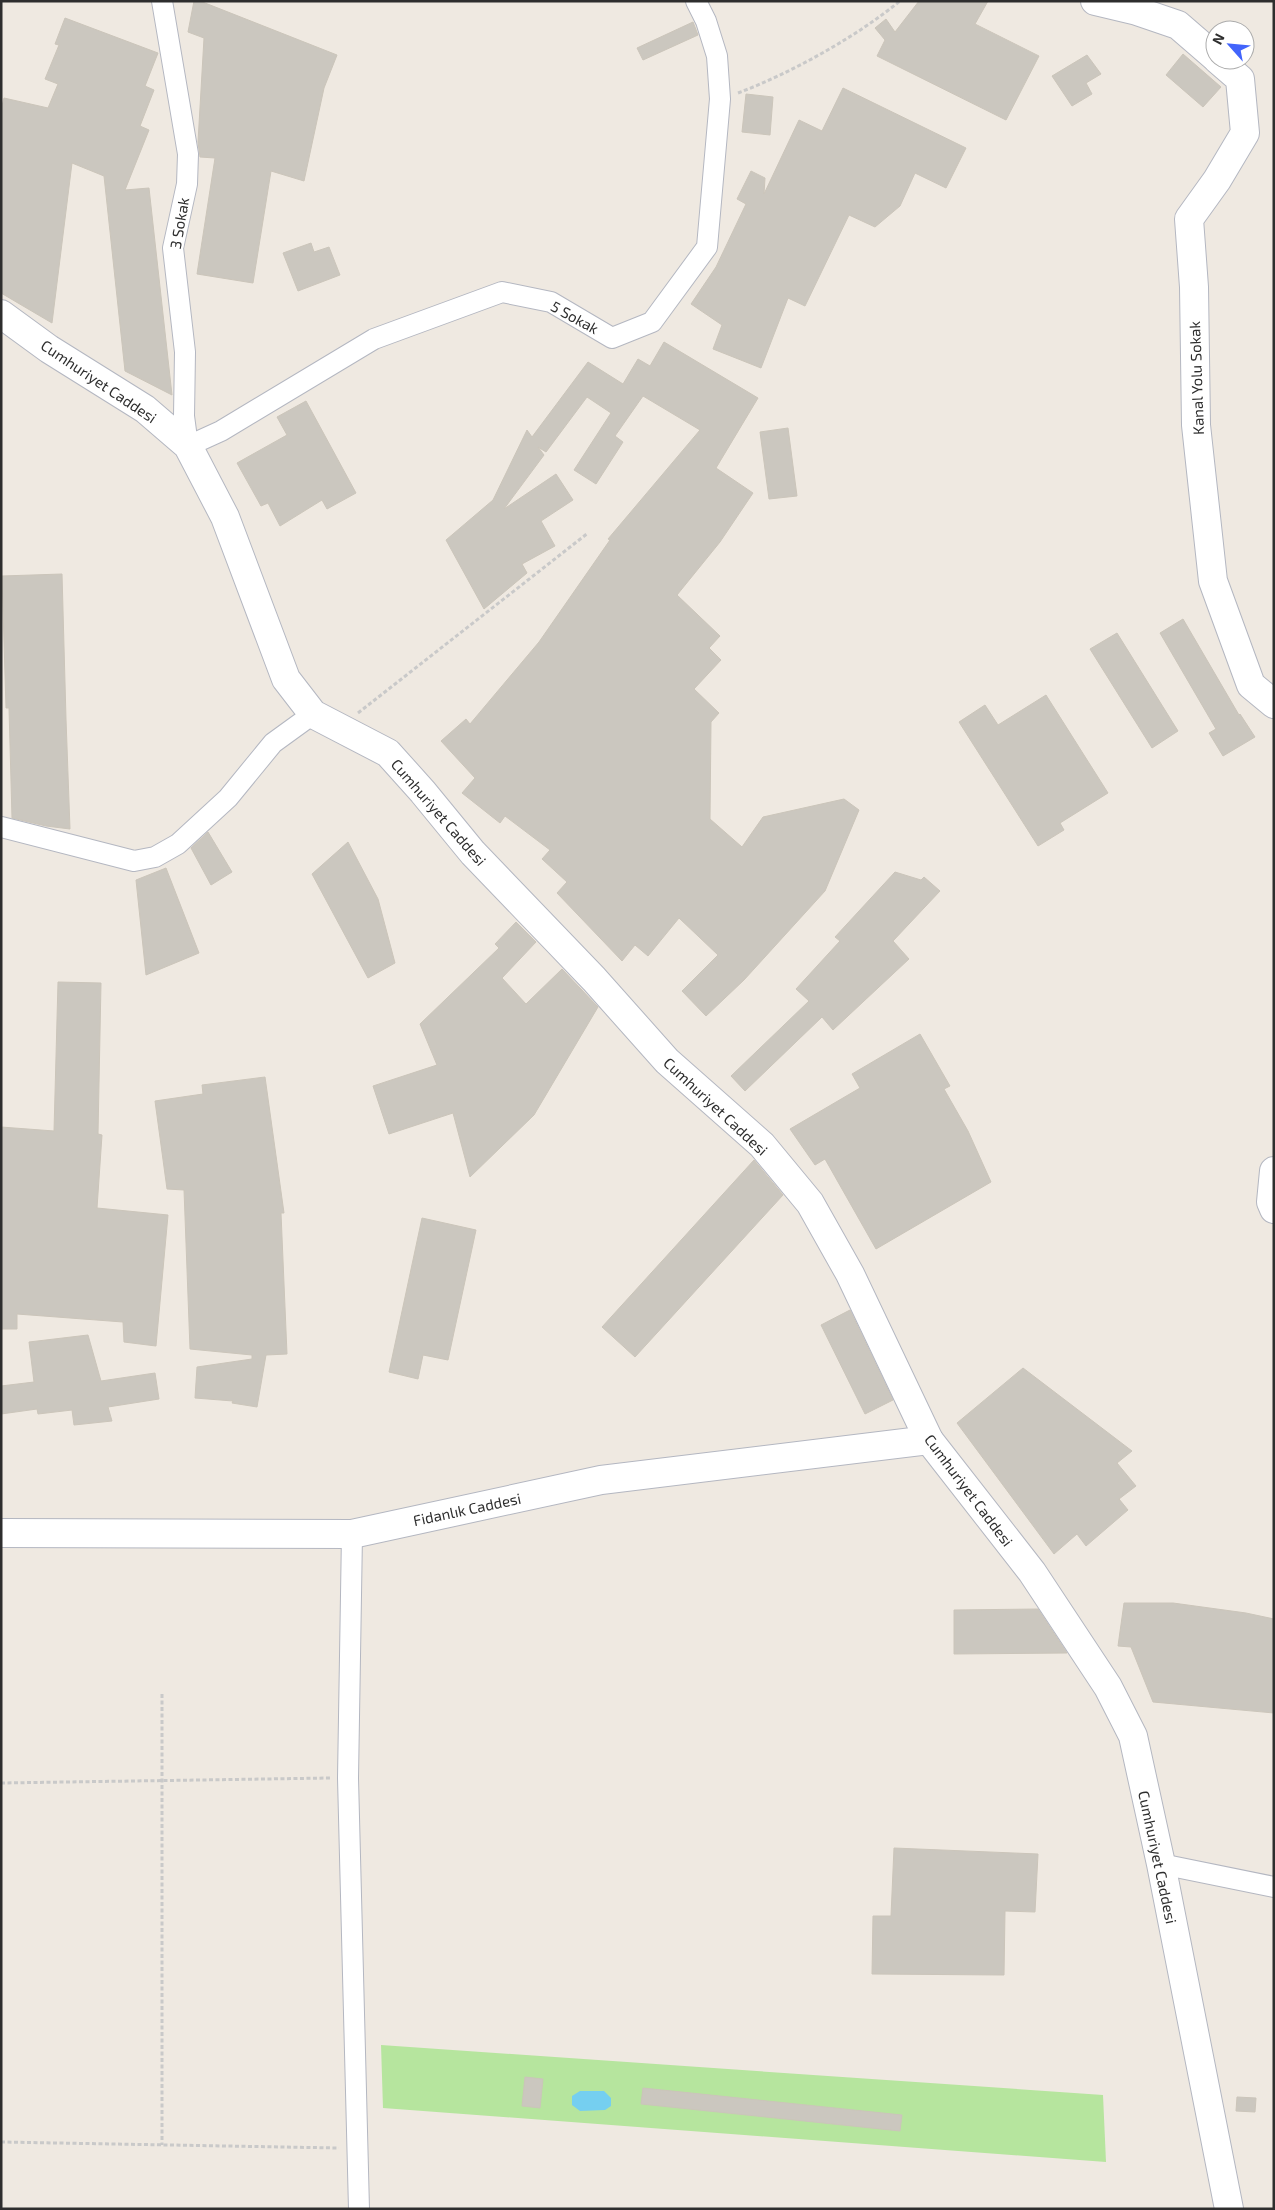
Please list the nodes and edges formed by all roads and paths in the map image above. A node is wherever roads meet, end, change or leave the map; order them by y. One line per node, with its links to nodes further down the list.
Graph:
1 (162, 1): 9 (street, 3 Sokak)
2 (696, 1): 7 (street, 5 Sokak)
3 (900, 1): 7 (path)
4 (1095, 1): 5 (street)
5 (1205, 48)
6 (1230, 70): 11 (street, Kanal Yolu Sokak)
7 (720, 99): 9 (street, 5 Sokak)
8 (1, 314): 9 (street, Cumhuriyet Caddesi)
9 (188, 446): 12 (street, Cumhuriyet Caddesi)
10 (588, 533): 13 (path)
11 (1274, 704)
12 (313, 714): 13 (street, Cumhuriyet Caddesi); 14 (street)
13 (340, 727): 17 (street, Cumhuriyet Caddesi)
14 (1, 827)
15 (1274, 1170): 16 (street)
16 (1274, 1209)
17 (929, 1440): 19 (street, Fidanlık Caddesi); 24 (street, Cumhuriyet Caddesi)
18 (1, 1533): 19 (street, Fidanlık Caddesi)
19 (352, 1534): 21 (street)
20 (162, 1694): 22 (path)
21 (348, 1778): 22 (path); 28 (street)
22 (162, 1780): 23 (path); 27 (path)
23 (1, 1783)
24 (1161, 1864): 25 (street); 30 (street, Cumhuriyet Caddesi)
25 (1274, 1888)
26 (1, 2142): 27 (path)
27 (162, 2145): 28 (path)
28 (358, 2149): 29 (street)
29 (359, 2209)
30 (1229, 2209)

